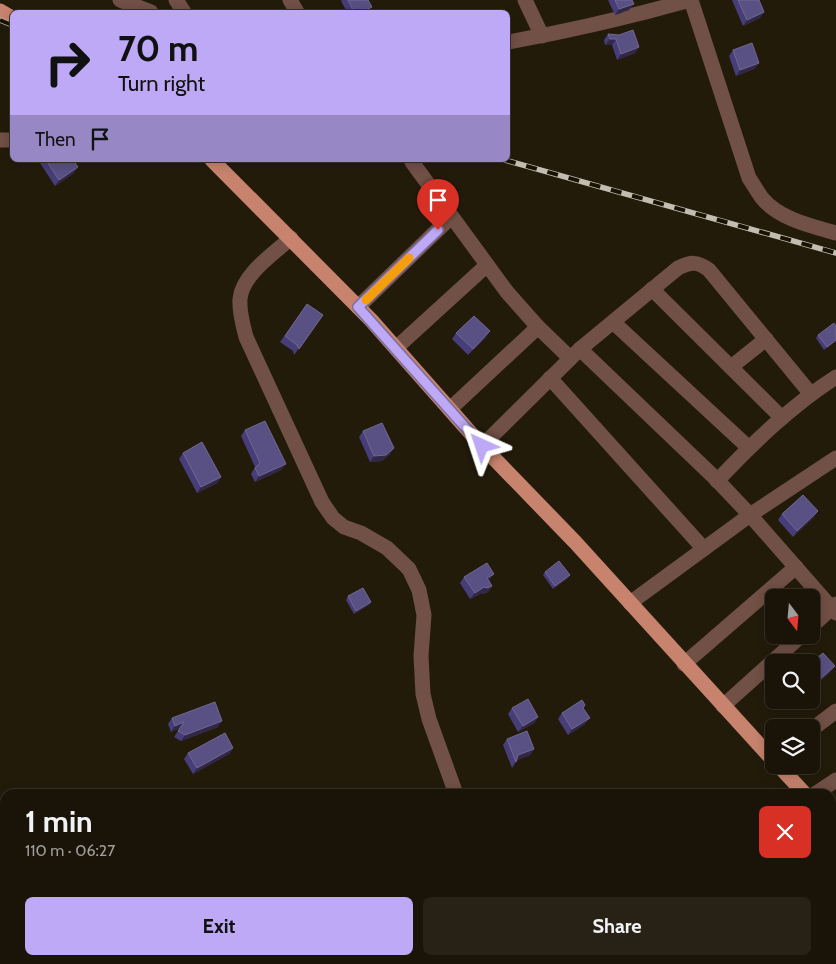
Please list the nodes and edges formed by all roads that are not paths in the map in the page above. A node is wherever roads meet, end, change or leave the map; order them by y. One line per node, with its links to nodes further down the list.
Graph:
1 (120, 0): 5 (street)
2 (525, 0): 6 (street)
3 (691, 0): 4 (street); 11 (street)
4 (645, 6): 6 (street)
5 (146, 10)
6 (542, 36): 7 (street)
7 (510, 42)
8 (214, 162): 12 (main road)
9 (412, 162): 10 (street)
10 (452, 217): 13 (street); 15 (street)
11 (836, 233)
12 (290, 238): 15 (main road); 45 (street)
13 (487, 265): 17 (street); 19 (street)
14 (652, 290): 16 (street); 18 (street); 21 (street)
15 (358, 307): 19 (main road)
16 (613, 322): 20 (street); 28 (street)
17 (538, 327): 20 (street); 25 (street)
18 (766, 339): 21 (street); 24 (street)
19 (396, 348): 25 (main road)
20 (575, 353): 23 (street); 30 (street)
21 (731, 367): 26 (street)
22 (836, 376): 24 (street)
23 (550, 378): 27 (street); 32 (street)
24 (810, 394): 26 (street)
25 (450, 410): 27 (main road)
26 (782, 418): 28 (street)
27 (482, 446): 34 (main road)
28 (749, 448): 30 (street)
29 (836, 458): 31 (street)
30 (717, 481): 31 (street)
31 (750, 515): 32 (street); 33 (street)
32 (704, 549): 34 (street)
33 (796, 567): 35 (street); 38 (street)
34 (630, 603): 38 (main road)
35 (834, 609): 36 (street)
36 (820, 620)
37 (792, 644): 39 (street)
38 (684, 664): 39 (main road)
39 (723, 706): 42 (main road)
40 (836, 711): 41 (street)
41 (820, 723)
42 (765, 751)
43 (786, 774): 46 (main road)
44 (836, 780): 47 (street)
45 (454, 789)
46 (800, 789)
47 (822, 789)

